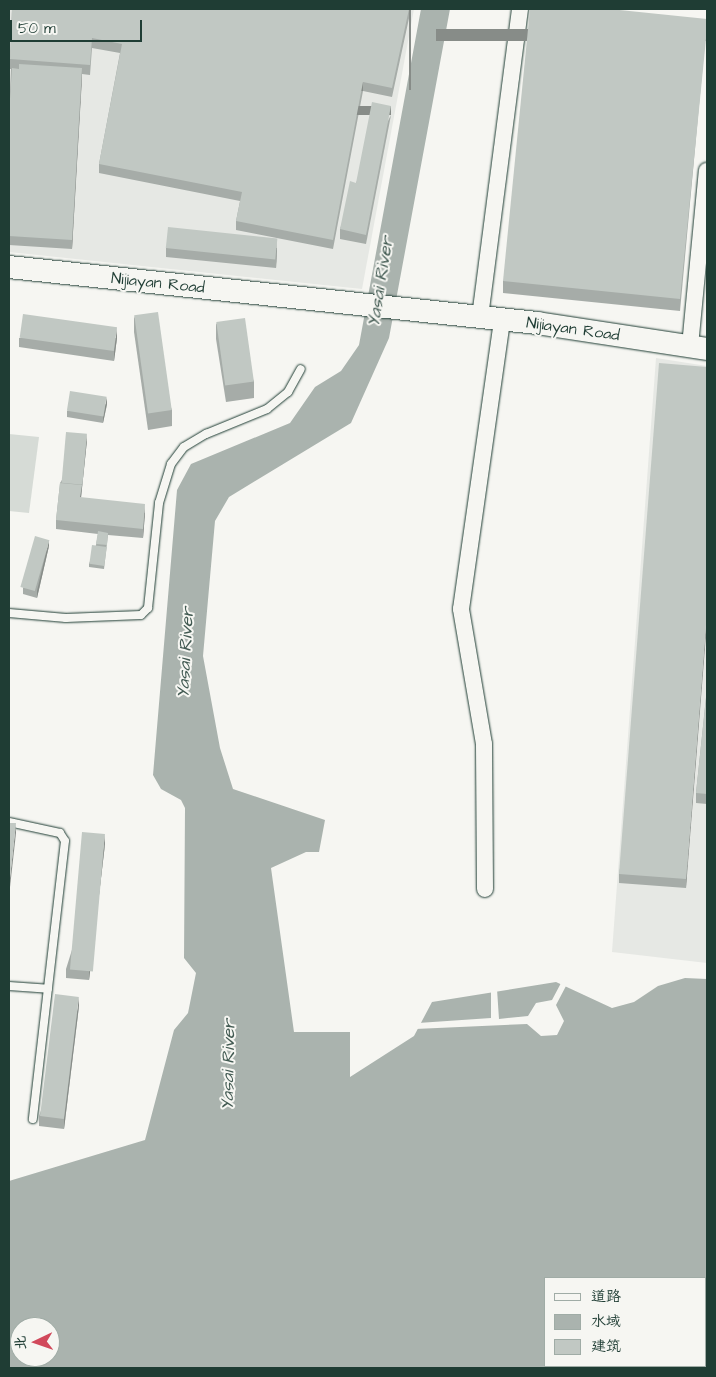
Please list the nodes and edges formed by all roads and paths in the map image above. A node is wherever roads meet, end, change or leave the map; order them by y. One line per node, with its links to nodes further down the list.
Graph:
1 (520, 9): 4 (street)
2 (707, 171): 6 (street)
3 (9, 267): 4 (main road, Nijiayan Road)
4 (480, 317): 5 (main road, Nijiayan Road)
5 (502, 320): 6 (main road, Nijiayan Road); 10 (street)
6 (698, 347)
7 (301, 369): 8 (lane)
8 (9, 613)
9 (9, 822): 12 (lane)
10 (485, 889)
11 (9, 986): 12 (lane)
12 (48, 989): 13 (lane)
13 (33, 1119)

